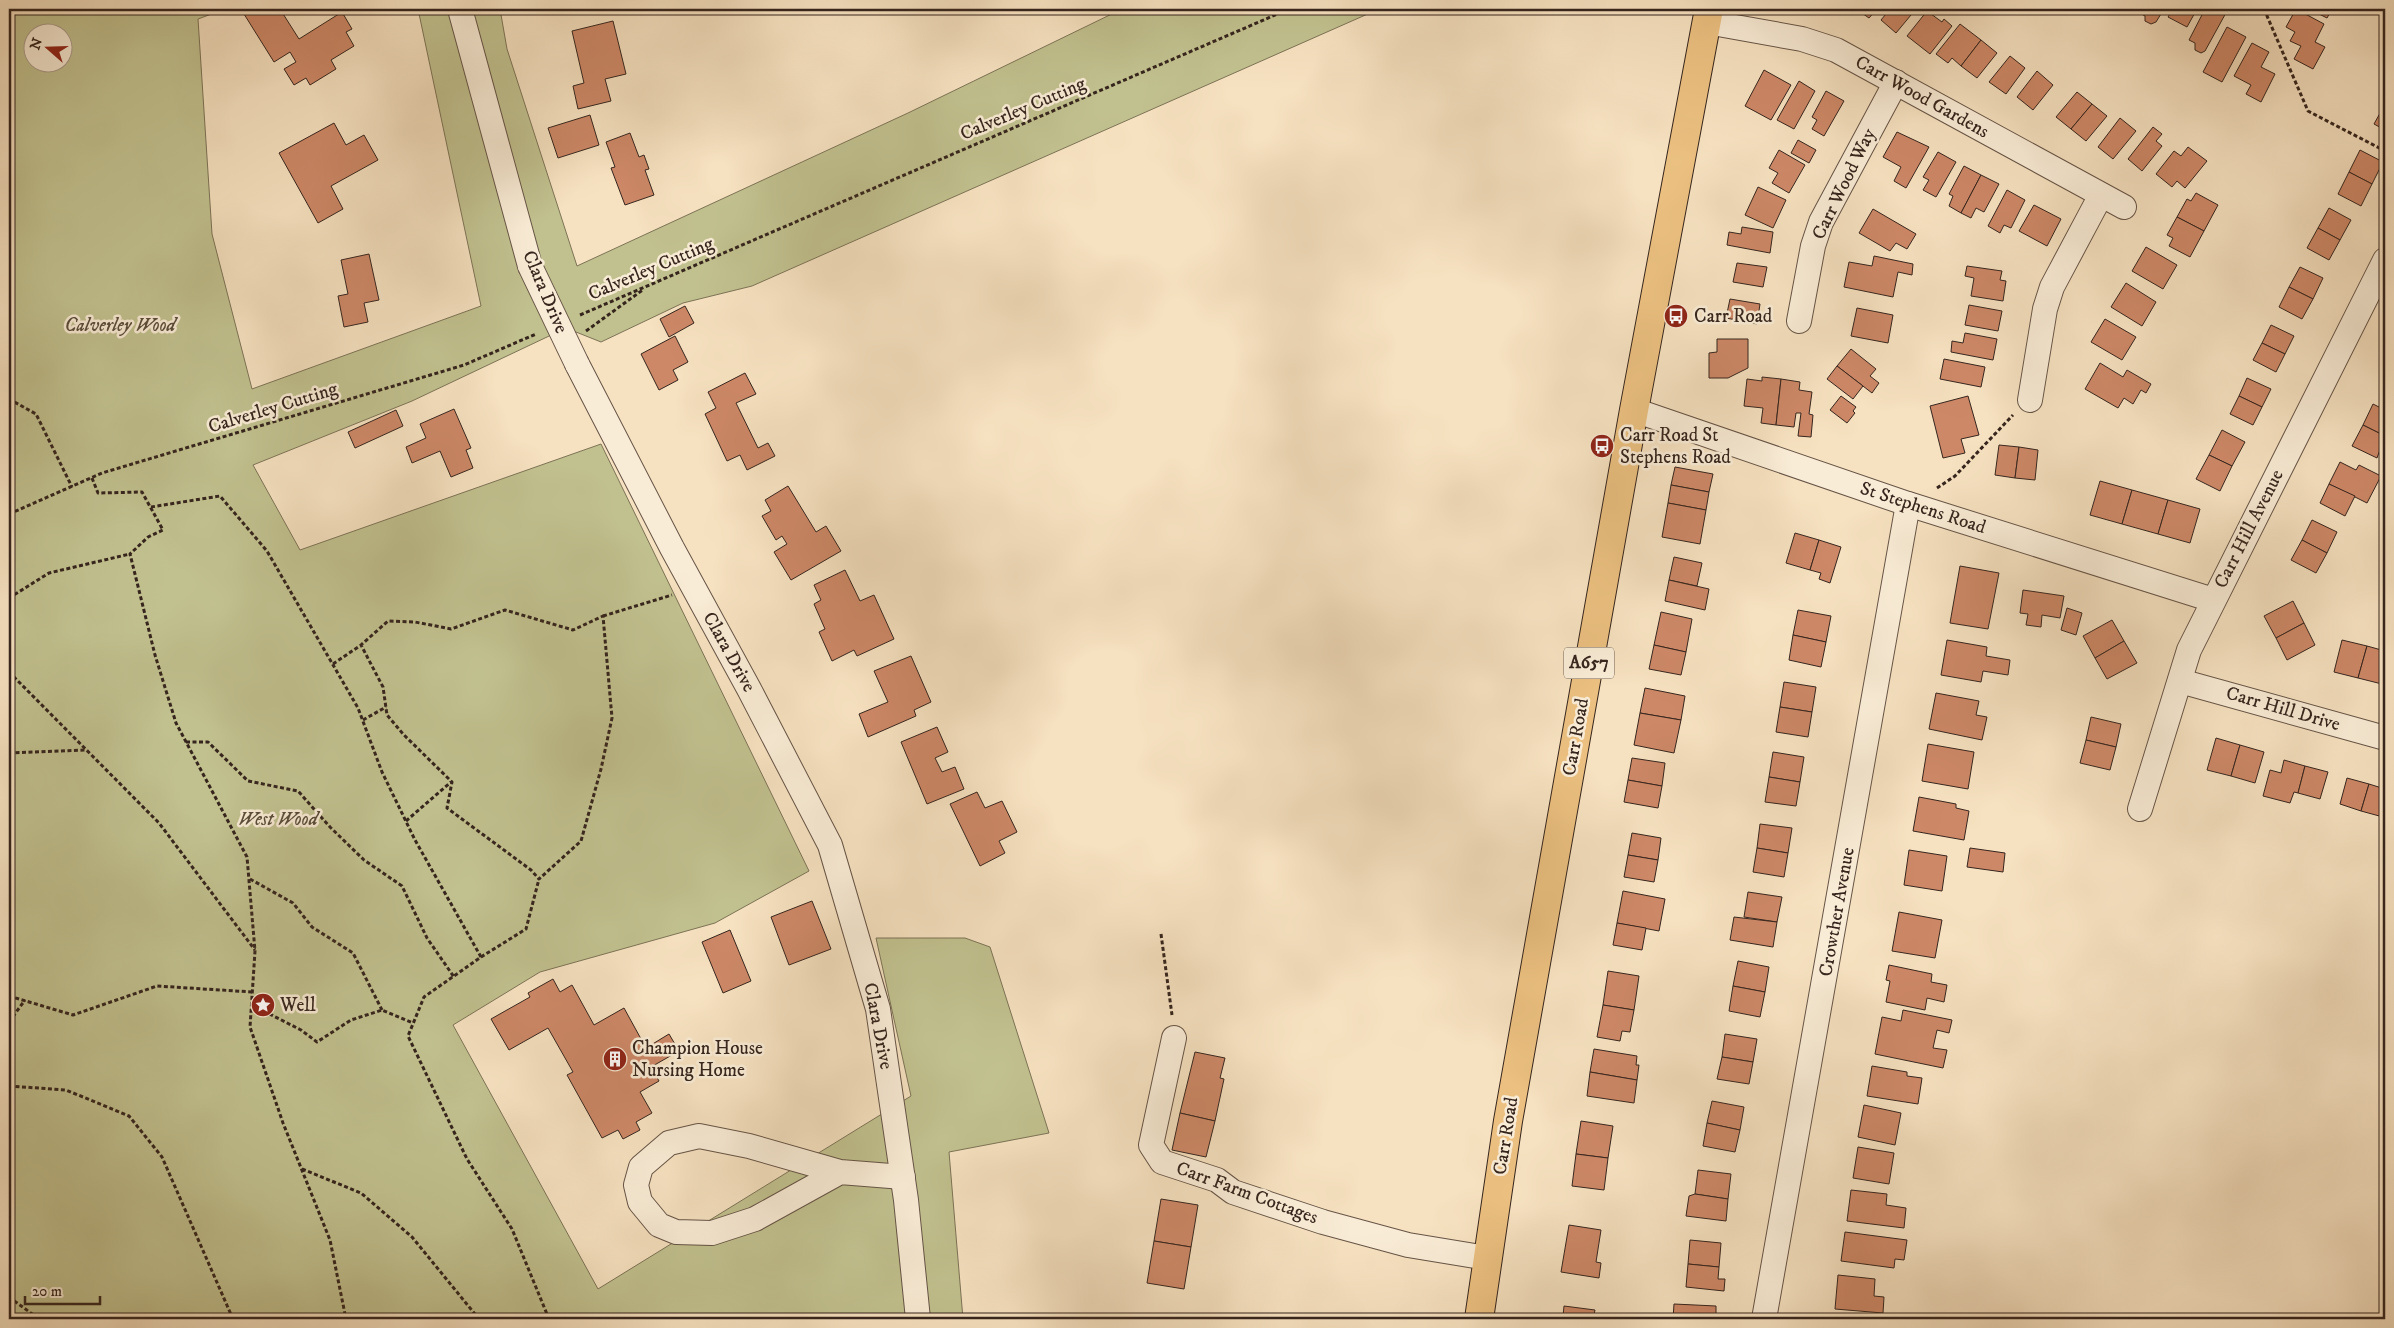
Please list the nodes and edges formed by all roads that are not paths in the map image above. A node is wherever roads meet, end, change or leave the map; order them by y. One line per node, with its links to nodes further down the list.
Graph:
1 (460, 9): 17 (street, Clara Drive, bridge)
2 (1708, 16): 3 (street, Carr Wood Gardens); 9 (main road, Carr Road / A657)
3 (1896, 82): 4 (street, Carr Wood Gardens); 7 (street, Carr Wood Way)
4 (2101, 195): 5 (street, Carr Wood Gardens); 8 (street)
5 (2124, 207)
6 (2385, 260): 11 (street, Carr Hill Avenue)
7 (1799, 321)
8 (2030, 400)
9 (1634, 410): 10 (street, St Stephens Road); 18 (main road, Carr Road / A657)
10 (1916, 506): 11 (street, St Stephens Road); 21 (street, Crowther Avenue)
11 (2213, 600): 12 (street, Carr Hill Avenue)
12 (2180, 681): 13 (street, Carr Hill Drive); 14 (street, Carr Hill Avenue)
13 (2385, 738)
14 (2140, 809)
15 (1174, 1038): 18 (street, Carr Farm Cottages)
16 (840, 1172): 16 (street); 17 (street)
17 (903, 1177): 19 (street, Clara Drive)
18 (1487, 1258): 20 (main road, Carr Road / A657)
19 (918, 1319)
20 (1479, 1319)
21 (1764, 1319)

